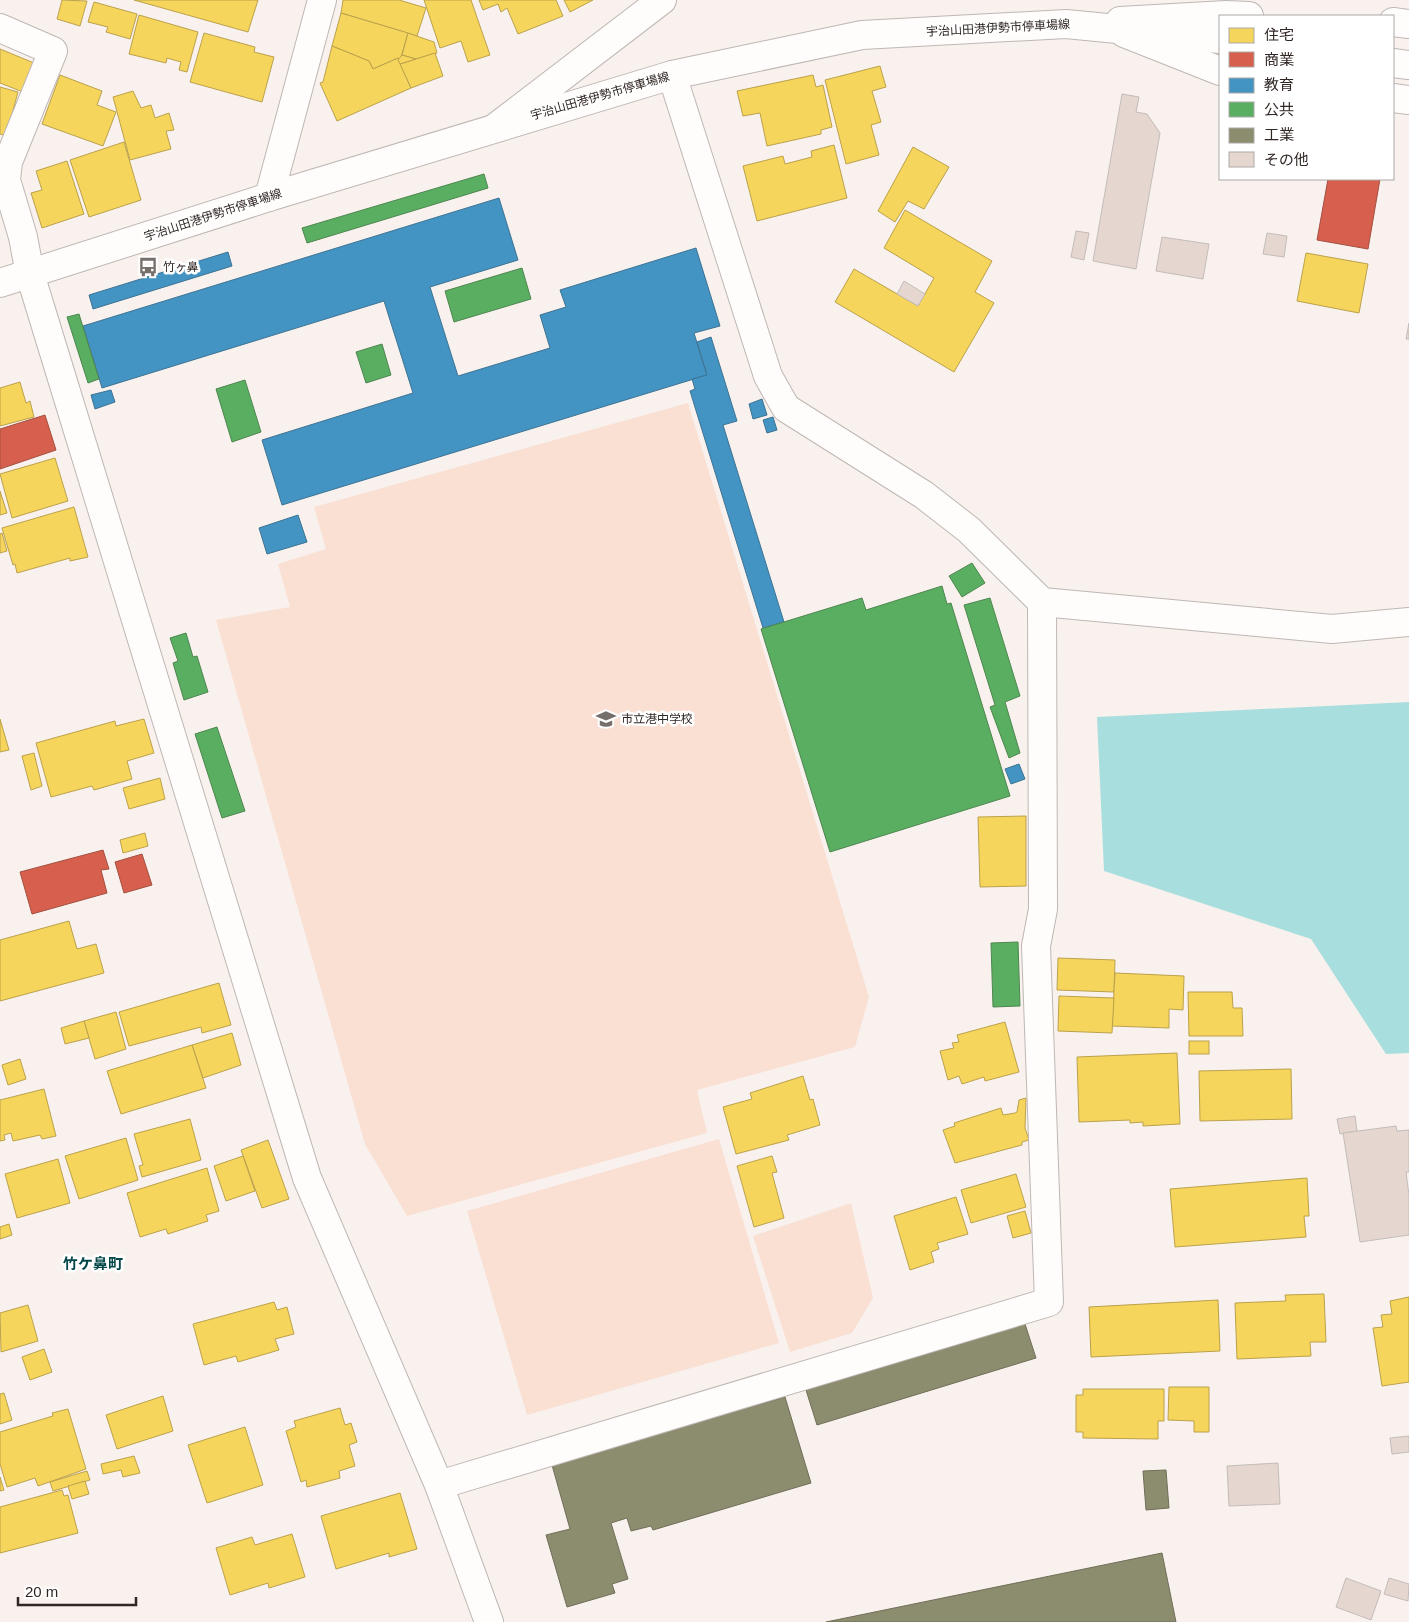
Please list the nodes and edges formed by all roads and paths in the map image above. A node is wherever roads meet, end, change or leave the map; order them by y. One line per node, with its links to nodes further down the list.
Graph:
1 (322, 0): 17 (street)
2 (662, 0): 16 (street)
3 (1219, 15): 5 (street)
4 (1394, 22): 6 (street)
5 (1066, 24): 8 (street, 宇治山田港伊勢市停車場線); 13 (street, 宇治山田港伊勢市停車場線)
6 (1409, 24)
7 (0, 28): 18 (street)
8 (1110, 28): 9 (street, 宇治山田港伊勢市停車場線); 12 (street)
9 (1219, 39)
10 (1394, 63): 11 (street)
11 (1409, 65)
12 (1219, 71)
13 (672, 75): 16 (street, 宇治山田港伊勢市停車場線); 20 (street)
14 (1394, 98): 15 (street)
15 (1409, 100)
16 (496, 127): 17 (street, 宇治山田港伊勢市停車場線)
17 (269, 197): 18 (street, 宇治山田港伊勢市停車場線)
18 (30, 274): 19 (street, 宇治山田港伊勢市停車場線); 22 (street)
19 (0, 283)
20 (1042, 602): 21 (street); 22 (street)
21 (1409, 622)
22 (439, 1485): 23 (street)
23 (489, 1622)

